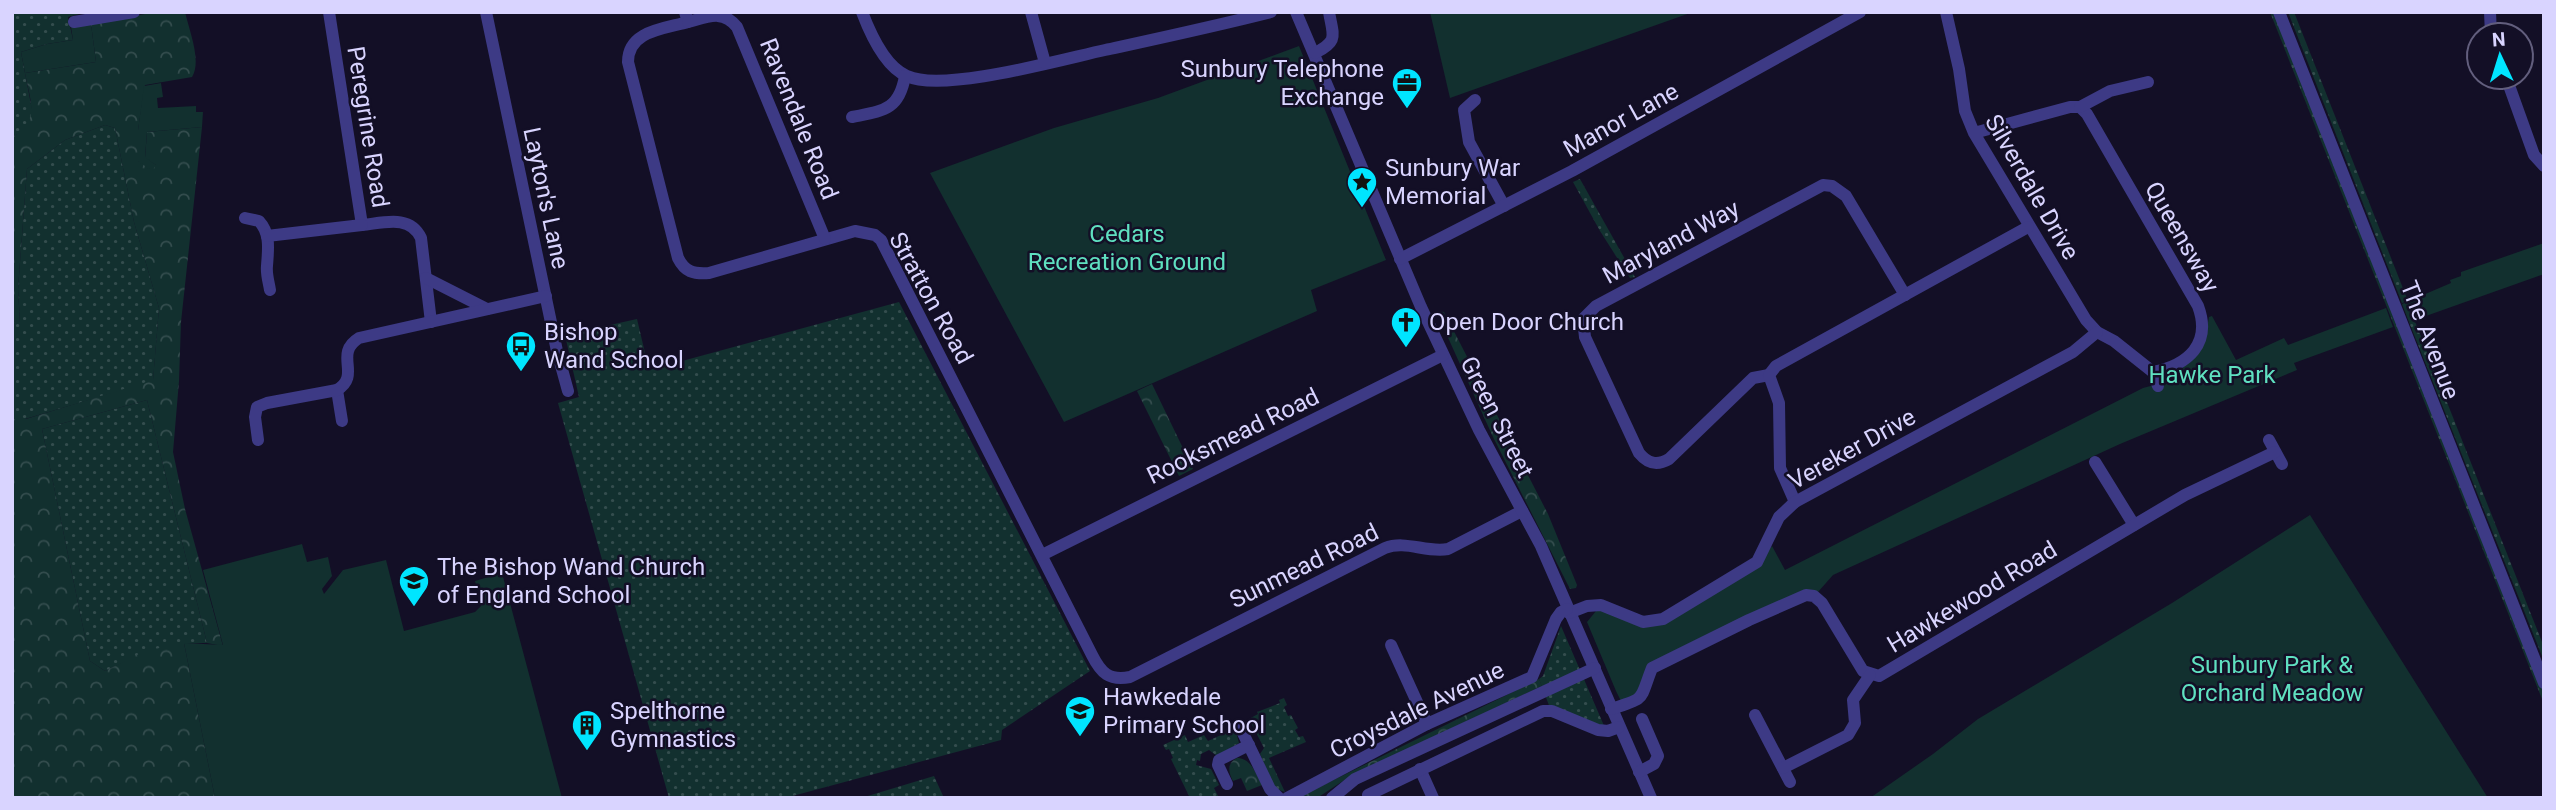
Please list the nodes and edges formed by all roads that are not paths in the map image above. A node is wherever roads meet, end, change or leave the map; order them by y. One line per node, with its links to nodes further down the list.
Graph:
1 (134, 12): 12 (street)
2 (328, 12): 27 (street, Peregrine Road)
3 (486, 12): 35 (street, Layton's Lane)
4 (862, 12): 17 (street)
5 (1031, 12): 16 (street)
6 (1271, 12): 16 (street)
7 (1296, 12): 15 (street, Green Street)
8 (1329, 12): 15 (street)
9 (1860, 12): 25 (street, Manor Lane)
10 (1946, 12): 23 (street, Silverdale Drive)
11 (2279, 12): 58 (street, The Avenue)
12 (105, 15): 14 (street)
13 (687, 17): 30 (street, Ravendale Road); 30 (street, Stratton Road)
14 (74, 22)
15 (1315, 53): 31 (street, Green Street)
16 (1045, 63): 17 (street)
17 (905, 76): 22 (street)
18 (2147, 82): 21 (street)
19 (2511, 91): 24 (street)
20 (1475, 100): 25 (street)
21 (2080, 107): 23 (street); 40 (street, Queensway)
22 (852, 117)
23 (1973, 133): 28 (street, Silverdale Drive)
24 (2544, 166)
25 (1504, 206): 31 (street, Manor Lane)
26 (246, 218): 29 (street)
27 (362, 225): 29 (street); 32 (street, Peregrine Road)
28 (2028, 227): 34 (street, Maryland Way); 38 (street, Silverdale Drive)
29 (267, 236): 33 (street)
30 (825, 239): 52 (street, Stratton Road)
31 (1400, 259): 39 (street, Green Street)
32 (426, 278): 36 (street); 37 (street, Peregrine Road)
33 (270, 290)
34 (1905, 295): 41 (street, Maryland Way); 41 (street, Maryland Way)
35 (546, 296): 36 (street); 44 (street, Layton's Lane)
36 (487, 309): 37 (street)
37 (431, 322): 43 (street)
38 (2097, 332): 40 (street); 49 (street, Vereker Drive)
39 (1443, 355): 50 (street, Green Street); 52 (street, Rooksmead Road)
40 (2153, 372): 42 (street)
41 (1769, 375): 49 (street)
42 (2158, 386)
43 (337, 390): 45 (street); 46 (street)
44 (568, 391)
45 (342, 421)
46 (258, 440)
47 (2269, 440): 51 (street, Hawkewood Road)
48 (2095, 462): 51 (street)
49 (1795, 502): 53 (street, Vereker Drive)
50 (1522, 511): 53 (street, Green Street); 57 (street, Sunmead Road)
51 (2134, 525): 56 (street, Hawkewood Road)
52 (1042, 555): 57 (street, Stratton Road)
53 (1568, 611): 55 (street, Green Street); 62 (street, Croysdale Avenue)
54 (1391, 645): 62 (street)
55 (1595, 668): 59 (street, Green Street); 74 (street)
56 (1870, 675): 59 (street, Hawkewood Road); 66 (street)
57 (1108, 676)
58 (2544, 682)
59 (1611, 709): 63 (street, Green Street)
60 (1642, 719): 68 (street)
61 (1763, 720): 66 (street)
62 (1427, 724): 73 (street, Croysdale Avenue)
63 (1619, 727): 67 (street); 68 (street, Green Street)
64 (1241, 729): 65 (street)
65 (1249, 745): 70 (street); 72 (street)
66 (1783, 768): 69 (street)
67 (1420, 769): 71 (street); 75 (street)
68 (1639, 772): 76 (street, Green Street)
69 (1790, 782)
70 (1227, 784)
71 (1368, 795)
72 (1279, 798)
73 (1287, 798)
74 (1332, 798)
75 (1433, 798)
76 (1651, 798)

